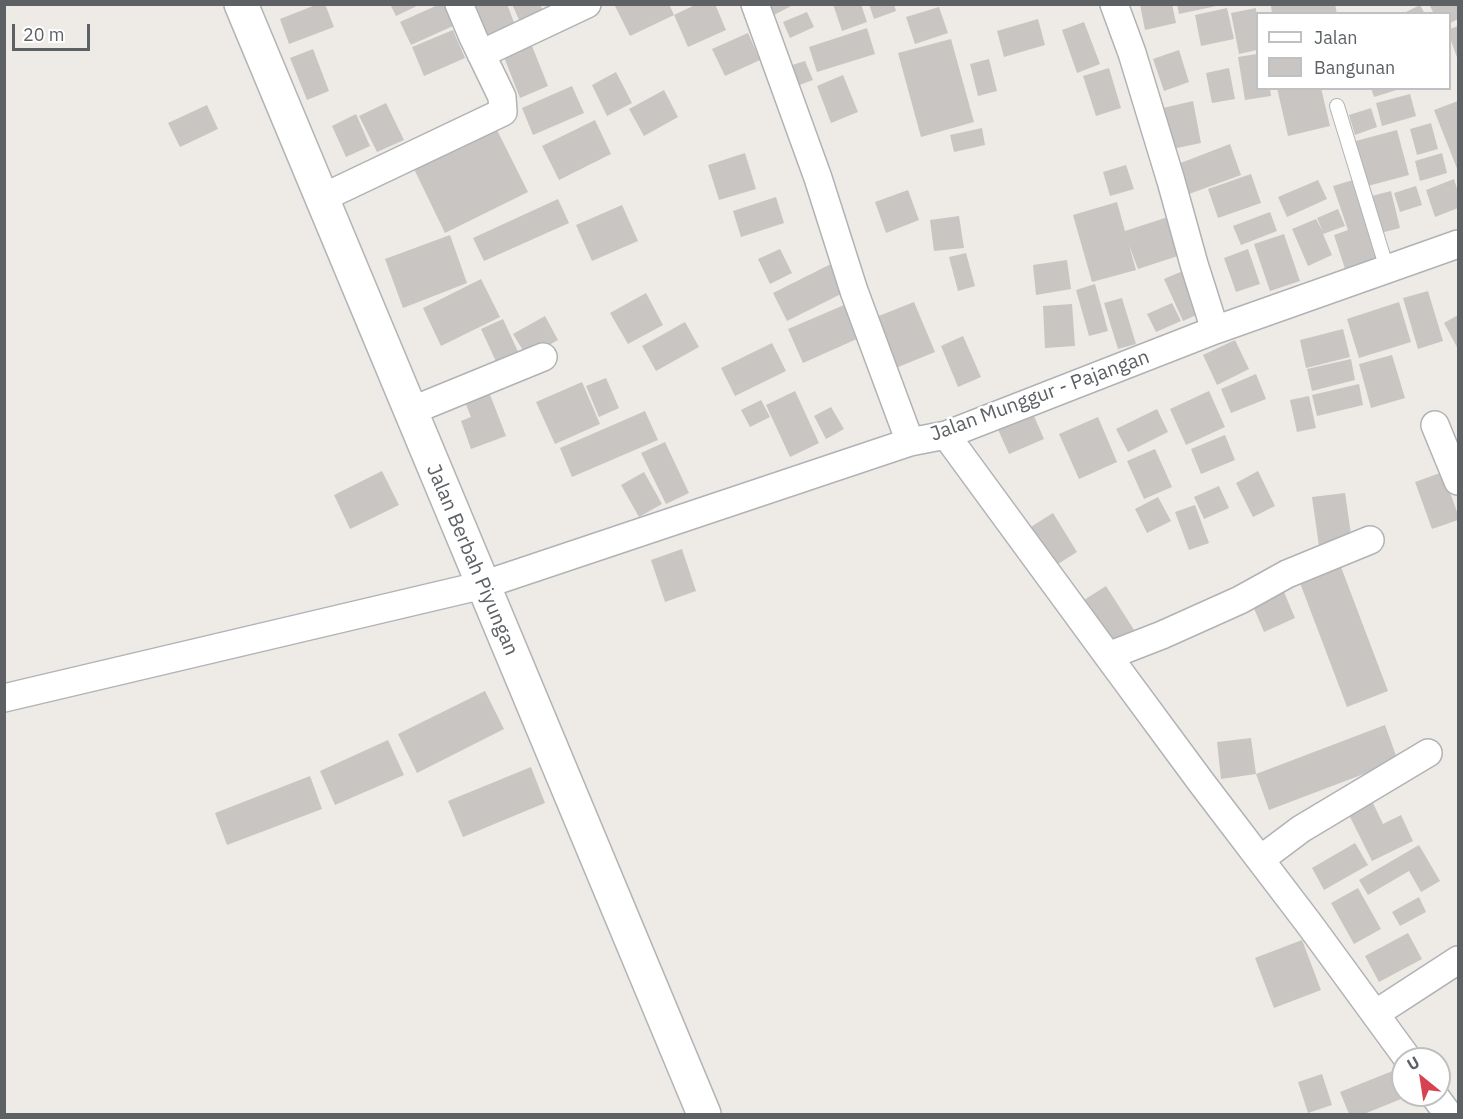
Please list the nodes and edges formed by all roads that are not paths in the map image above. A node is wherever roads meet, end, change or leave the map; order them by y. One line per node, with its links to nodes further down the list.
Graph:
1 (241, 4): 9 (street, Jalan Berbah Piyungan)
2 (459, 4): 7 (street)
3 (586, 4): 6 (street)
4 (755, 4): 17 (street)
5 (1114, 4): 12 (street)
6 (561, 11): 7 (street)
7 (481, 54): 9 (street)
8 (1337, 106): 11 (lane)
9 (322, 198): 14 (street, Jalan Berbah Piyungan)
10 (1458, 244): 11 (street, Jalan Munggur - Pajangan)
11 (1387, 269): 12 (street, Jalan Munggur - Pajangan)
12 (1215, 330): 16 (street, Jalan Munggur - Pajangan)
13 (543, 357): 14 (street)
14 (411, 411): 20 (street, Jalan Berbah Piyungan)
15 (1435, 425): 18 (street)
16 (946, 435): 17 (street, Jalan Munggur - Pajangan); 21 (street)
17 (910, 442): 20 (street, Jalan Munggur - Pajangan)
18 (1458, 481)
19 (1370, 540): 21 (street)
20 (483, 585): 22 (street, Jalan Munggur - Pajangan); 28 (street, Jalan Berbah Piyungan)
21 (1108, 657): 24 (street)
22 (4, 698)
23 (1428, 753): 24 (street)
24 (1261, 859): 26 (street)
25 (1458, 960): 26 (street)
26 (1375, 1014): 27 (street)
27 (1398, 1047)
28 (704, 1114)

